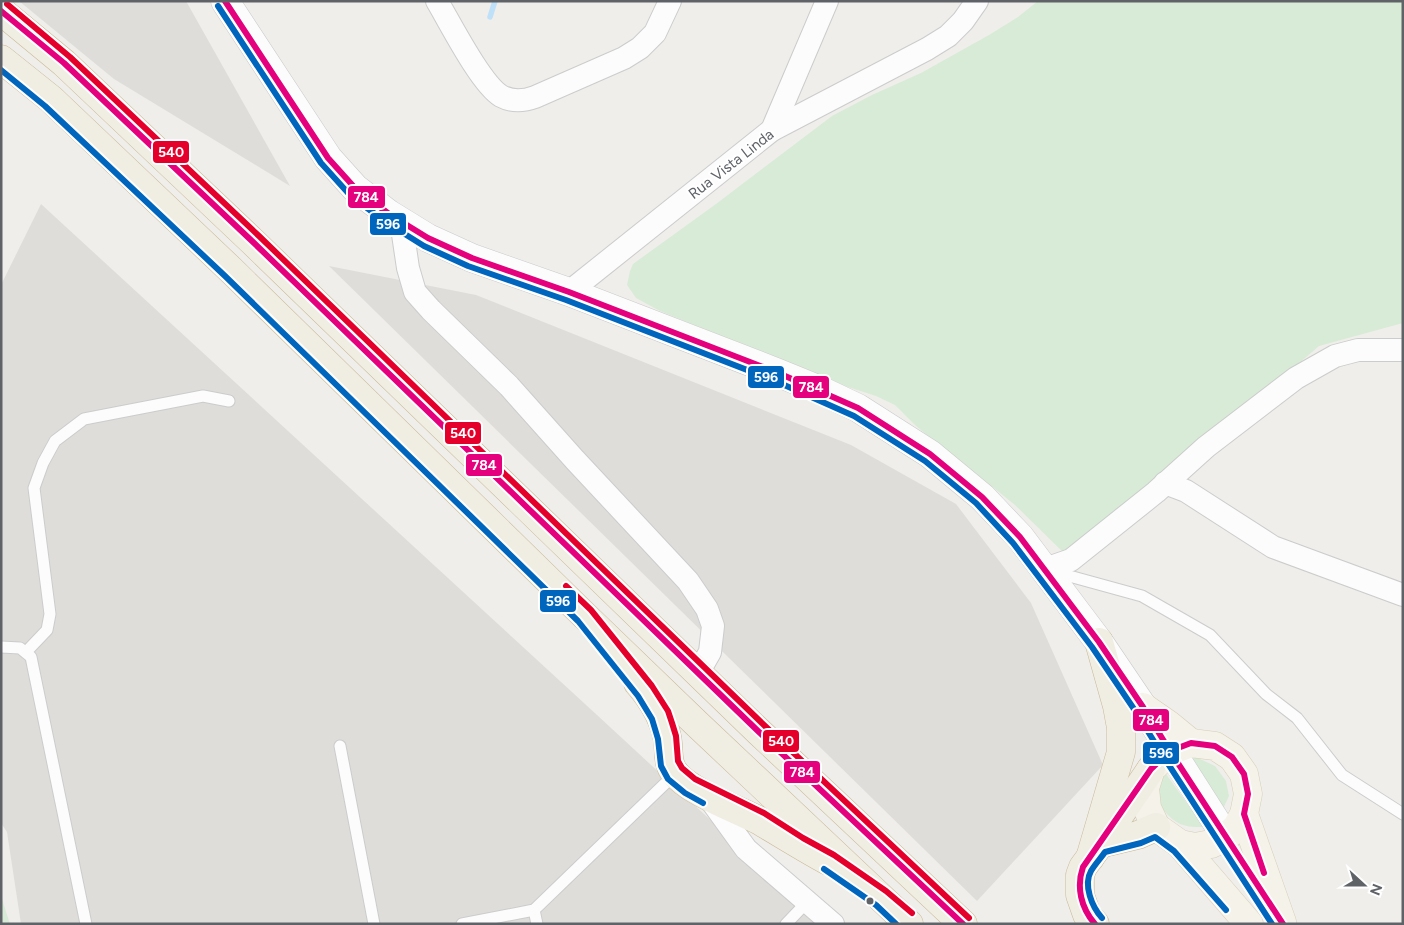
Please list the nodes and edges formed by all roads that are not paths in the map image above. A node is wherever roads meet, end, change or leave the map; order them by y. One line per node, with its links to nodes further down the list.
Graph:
1 (225, 1): 9 (main road)
2 (438, 1): 3 (street)
3 (670, 1)
4 (827, 1): 8 (street)
5 (978, 1): 8 (street, Rua Vista Linda)
6 (1, 11): 20 (highway)
7 (1, 59): 16 (highway)
8 (772, 130): 10 (street, Rua Vista Linda)
9 (401, 222): 10 (main road); 20 (street)
10 (568, 292): 14 (main road)
11 (1403, 350): 13 (street)
12 (229, 401): 19 (lane)
13 (1165, 483): 14 (street); 15 (street)
14 (1044, 569): 17 (main road); 29 (lane)
15 (1403, 594)
16 (584, 615): 21 (highway); 24 (highway)
17 (1099, 642): 25 (main road); 35 (highway)
18 (1, 647): 19 (lane)
19 (26, 652): 40 (lane)
20 (698, 673): 22 (highway)
21 (696, 723): 22 (highway); 24 (highway); 36 (highway)
22 (759, 732): 47 (highway)
23 (340, 746): 41 (lane)
24 (668, 748): 26 (highway)
25 (1171, 754): 28 (main road); 31 (main road); 32 (main road); 35 (highway)
26 (675, 774): 27 (highway); 38 (lane)
27 (707, 795): 30 (highway); 34 (street)
28 (1244, 814): 32 (main road); 39 (main road)
29 (1403, 814)
30 (760, 821): 34 (street); 36 (highway)
31 (1156, 826): 33 (main road); 35 (highway)
32 (1226, 837): 33 (main road); 39 (main road)
33 (1180, 844): 49 (main road)
34 (746, 849): 37 (street)
35 (1095, 851): 48 (highway)
36 (881, 898): 46 (highway)
37 (807, 902): 44 (lane); 45 (street)
38 (534, 910): 42 (lane); 43 (lane)
39 (1283, 923)
40 (86, 924)
41 (374, 924)
42 (462, 924)
43 (537, 924)
44 (786, 924)
45 (833, 924)
46 (909, 924)
47 (963, 924)
48 (1095, 924)
49 (1248, 924)

